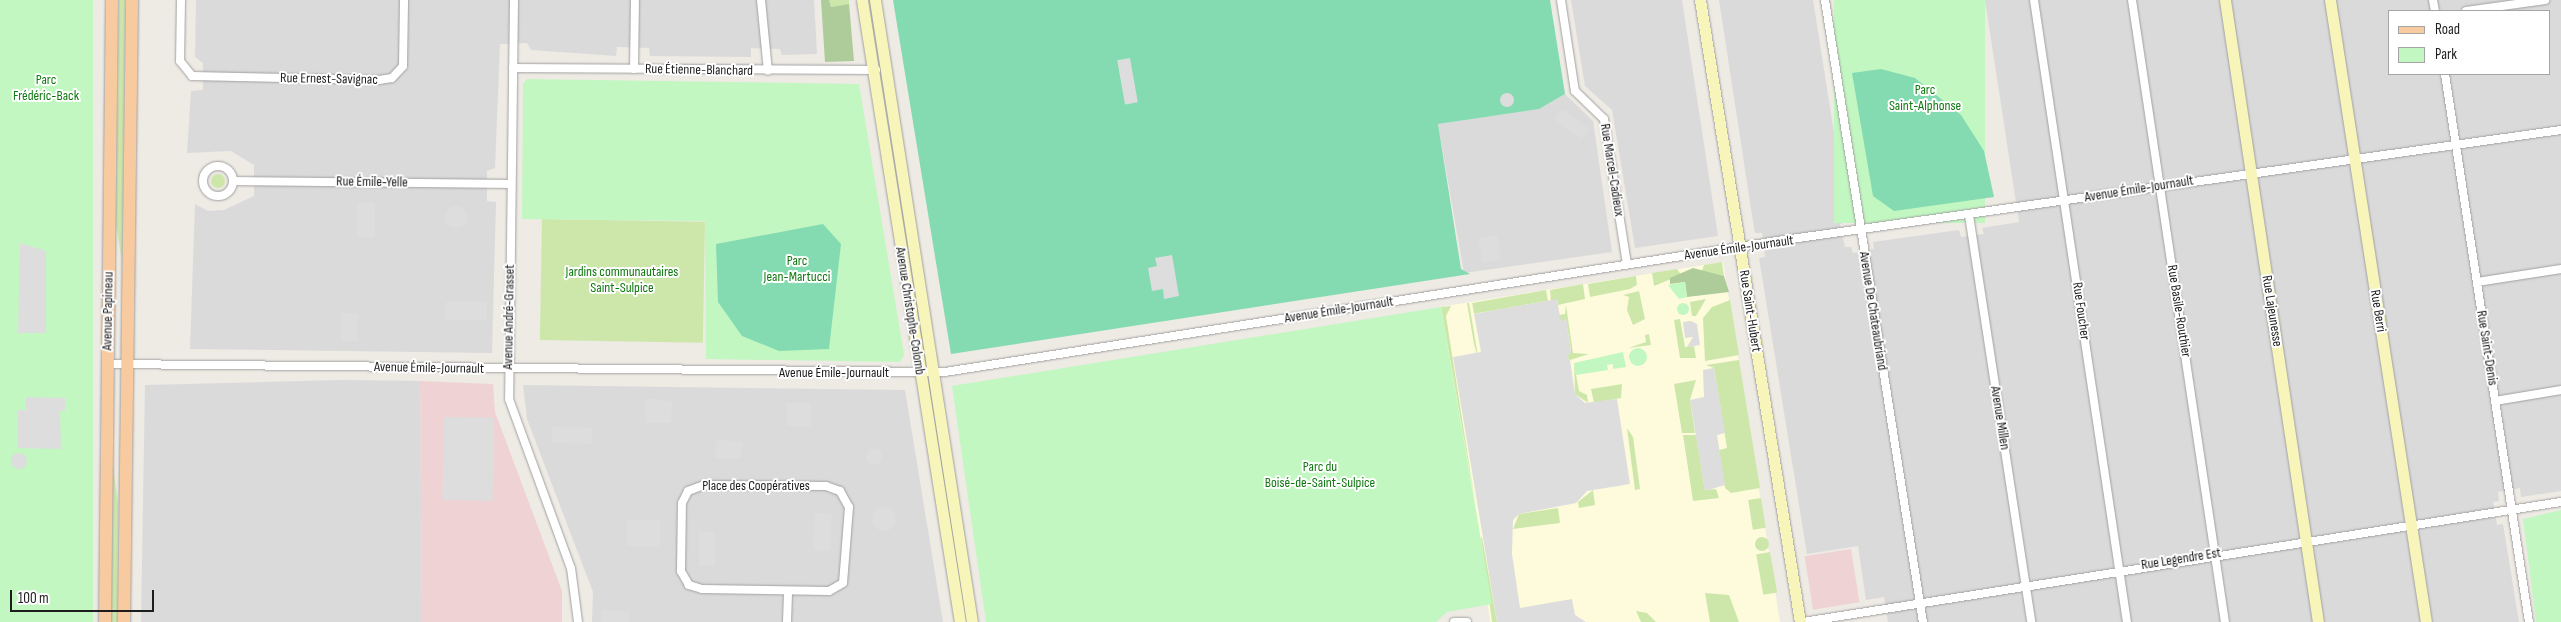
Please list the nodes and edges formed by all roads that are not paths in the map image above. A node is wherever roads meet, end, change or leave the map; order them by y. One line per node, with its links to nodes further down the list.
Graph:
1 (112, 0): 39 (main road, Avenue Papineau)
2 (132, 0): 40 (main road, Avenue Papineau)
3 (181, 0): 4 (street, Rue Ernest-Savignac)
4 (404, 0)
5 (514, 0): 19 (street, Avenue André-Grasset)
6 (635, 0): 20 (street)
7 (761, 0): 22 (street)
8 (862, 0): 23 (main road, Avenue Christophe-Colomb)
9 (874, 0): 21 (main road, Avenue Christophe-Colomb)
10 (1561, 0): 36 (street, Rue Marcel-Cadieux)
11 (1700, 0): 35 (main road, Rue Saint-Hubert)
12 (1825, 0): 34 (street, Avenue De Chateaubriand)
13 (2034, 0): 32 (street, Rue Foucher)
14 (2132, 0): 31 (street, Rue Basile-Routhier)
15 (2225, 0): 28 (main road, Rue Lajeunesse)
16 (2330, 0): 27 (main road, Rue Berri)
17 (2545, 0): 18 (street)
18 (2473, 10)
19 (513, 68): 20 (street, Rue Étienne-Blanchard); 30 (street, Avenue André-Grasset)
20 (634, 69): 22 (street, Rue Étienne-Blanchard)
21 (884, 69): 23 (street, Rue Étienne-Blanchard); 43 (main road, Avenue Christophe-Colomb)
22 (768, 71): 23 (street, Rue Étienne-Blanchard)
23 (872, 71): 42 (main road, Avenue Christophe-Colomb)
24 (2445, 75): 26 (street, Rue Saint-Denis)
25 (2561, 130): 26 (street, Avenue Émile-Journault)
26 (2455, 142): 27 (street, Avenue Émile-Journault); 38 (street, Rue Saint-Denis)
27 (2354, 158): 28 (street, Avenue Émile-Journault); 48 (main road, Rue Berri)
28 (2251, 172): 31 (street, Avenue Émile-Journault); 49 (main road, Rue Lajeunesse)
29 (233, 181): 29 (street); 30 (street, Rue Émile-Yelle)
30 (511, 184): 41 (street, Avenue André-Grasset)
31 (2161, 184): 32 (street, Avenue Émile-Journault); 50 (street, Rue Basile-Routhier)
32 (2064, 201): 33 (street, Avenue Émile-Journault); 51 (street, Rue Foucher)
33 (1969, 215): 34 (street, Avenue Émile-Journault); 52 (street, Avenue Millen)
34 (1860, 232): 35 (street, Avenue Émile-Journault); 54 (street, Avenue De Chateaubriand)
35 (1740, 247): 36 (street, Avenue Émile-Journault); 63 (main road, Rue Saint-Hubert)
36 (1627, 264): 43 (street, Avenue Émile-Journault)
37 (2561, 269): 38 (street)
38 (2477, 282): 45 (street, Rue Saint-Denis)
39 (108, 364): 40 (street, Avenue Émile-Journault); 55 (main road, Avenue Papineau)
40 (127, 364): 41 (street, Avenue Émile-Journault); 56 (main road, Avenue Papineau)
41 (508, 369): 42 (street, Avenue Émile-Journault); 57 (street, Avenue André-Grasset)
42 (920, 373): 43 (street, Avenue Émile-Journault); 59 (main road, Avenue Christophe-Colomb)
43 (932, 373): 60 (main road, Avenue Christophe-Colomb)
44 (2561, 390): 45 (street)
45 (2495, 401): 47 (street, Rue Saint-Denis)
46 (2561, 502): 47 (street, Rue Legendre Est)
47 (2512, 510): 48 (street, Rue Legendre Est); 70 (street, Rue Saint-Denis)
48 (2411, 525): 49 (street, Rue Legendre Est); 69 (main road, Rue Berri)
49 (2306, 541): 50 (street, Rue Legendre Est); 68 (main road, Rue Lajeunesse)
50 (2215, 554): 51 (street, Rue Legendre Est); 67 (street, Rue Basile-Routhier)
51 (2119, 569): 52 (street, Rue Legendre Est); 66 (street, Rue Foucher)
52 (2026, 586): 54 (street, Rue Legendre Est); 65 (street, Avenue Millen)
53 (788, 591): 53 (street, Place des Coopératives); 58 (street)
54 (1920, 602): 63 (street, Rue Legendre Est); 64 (street, Avenue De Chateaubriand)
55 (104, 622)
56 (124, 622)
57 (578, 622)
58 (787, 622)
59 (960, 622)
60 (972, 622)
61 (1454, 622): 62 (street)
62 (1467, 622)
63 (1801, 622)
64 (1923, 622)
65 (2031, 622)
66 (2127, 622)
67 (2225, 622)
68 (2318, 622)
69 (2426, 622)
70 (2530, 622)

